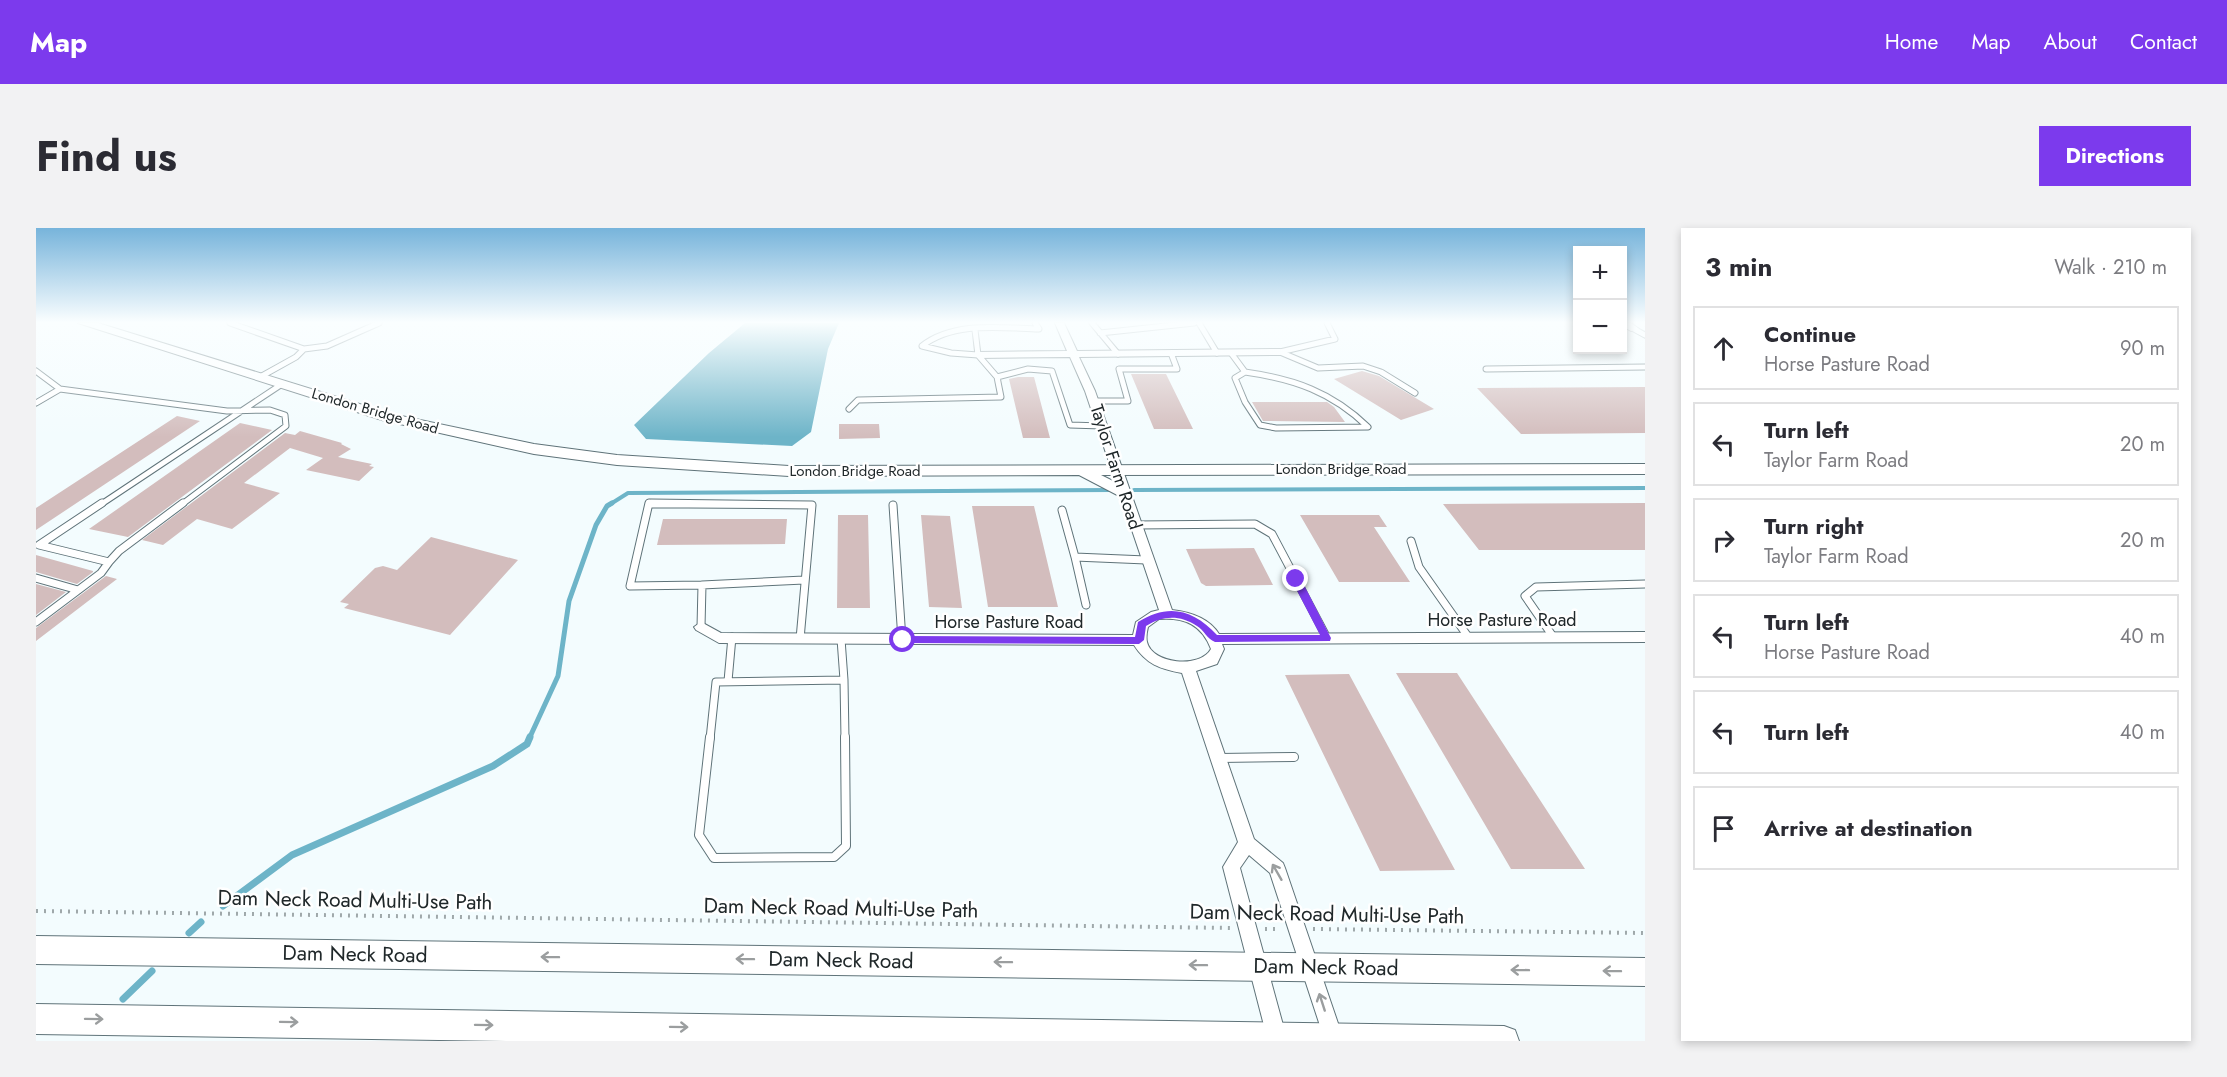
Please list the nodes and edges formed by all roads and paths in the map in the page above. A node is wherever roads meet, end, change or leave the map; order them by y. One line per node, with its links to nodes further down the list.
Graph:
1 (208, 361): 12 (street, London Bridge Road)
2 (289, 361): 12 (lane)
3 (983, 361): 13 (lane)
4 (1078, 361): 17 (street, Taylor Farm Road)
5 (1174, 361): 17 (lane)
6 (1237, 361): 11 (lane)
7 (1301, 361): 16 (lane)
8 (1645, 367): 9 (lane)
9 (1486, 369)
10 (36, 371): 15 (lane)
11 (1245, 372): 11 (lane)
12 (260, 377): 14 (street, London Bridge Road)
13 (997, 377): 19 (lane); 21 (lane)
14 (282, 384): 20 (lane); 23 (street, London Bridge Road)
15 (60, 389): 18 (lane); 20 (lane)
16 (1415, 393)
17 (1094, 401): 21 (street, Taylor Farm Road)
18 (36, 403)
19 (849, 409)
20 (243, 410): 32 (lane); 32 (lane)
21 (1102, 426): 24 (street, Taylor Farm Road)
22 (1645, 468): 24 (street, London Bridge Road)
23 (1074, 470): 24 (street, London Bridge Road); 25 (street)
24 (1116, 470): 25 (street, Taylor Farm Road)
25 (1124, 493): 28 (street, Taylor Farm Road)
26 (893, 505): 50 (lane)
27 (1062, 510): 30 (lane)
28 (1134, 525): 31 (street, Taylor Farm Road); 43 (lane)
29 (1410, 540): 44 (lane)
30 (1075, 557): 31 (lane); 38 (lane)
31 (1146, 560): 39 (street, Taylor Farm Road)
32 (109, 562): 37 (lane)
33 (36, 578): 37 (lane)
34 (804, 580): 36 (lane); 36 (lane); 47 (lane)
35 (1645, 584): 45 (lane)
36 (702, 585): 41 (lane)
37 (78, 590): 40 (lane)
38 (1086, 605)
39 (1167, 614): 49 (street); 51 (street)
40 (36, 622)
41 (701, 627): 42 (street, Horse Pasture Road)
42 (732, 637): 47 (street, Horse Pasture Road); 54 (lane)
43 (1327, 638): 44 (street, Horse Pasture Road); 49 (street, Horse Pasture Road)
44 (1469, 638): 45 (street, Horse Pasture Road)
45 (1554, 638): 46 (street, Horse Pasture Road)
46 (1645, 638)
47 (800, 639): 48 (street, Horse Pasture Road)
48 (841, 639): 50 (street, Horse Pasture Road); 53 (lane)
49 (1215, 639): 52 (street)
50 (903, 640): 51 (street, Horse Pasture Road)
51 (1139, 640): 52 (street)
52 (1188, 669): 55 (street)
53 (844, 680): 54 (lane); 54 (lane)
54 (728, 681)
55 (1220, 758): 56 (lane); 57 (street)
56 (1294, 758)
57 (1247, 843): 59 (street); 60 (street, one-way to 57)
58 (36, 911): 59 (path, Dam Neck Road Multi-Use Path)
59 (1245, 928): 60 (path, Dam Neck Road Multi-Use Path); 63 (street)
60 (1298, 929): 61 (path, Dam Neck Road Multi-Use Path); 64 (street)
61 (1645, 933)
62 (36, 950): 63 (main road, Dam Neck Road, one-way to 62)
63 (1256, 966): 64 (main road, Dam Neck Road); 67 (street)
64 (1310, 966): 65 (main road, Dam Neck Road, one-way to 64); 68 (street, one-way to 64)
65 (1645, 972)
66 (36, 1018): 67 (main road, one-way to 67)
67 (1276, 1036): 68 (main road)
68 (1322, 1039): 69 (main road)
69 (1504, 1041)

